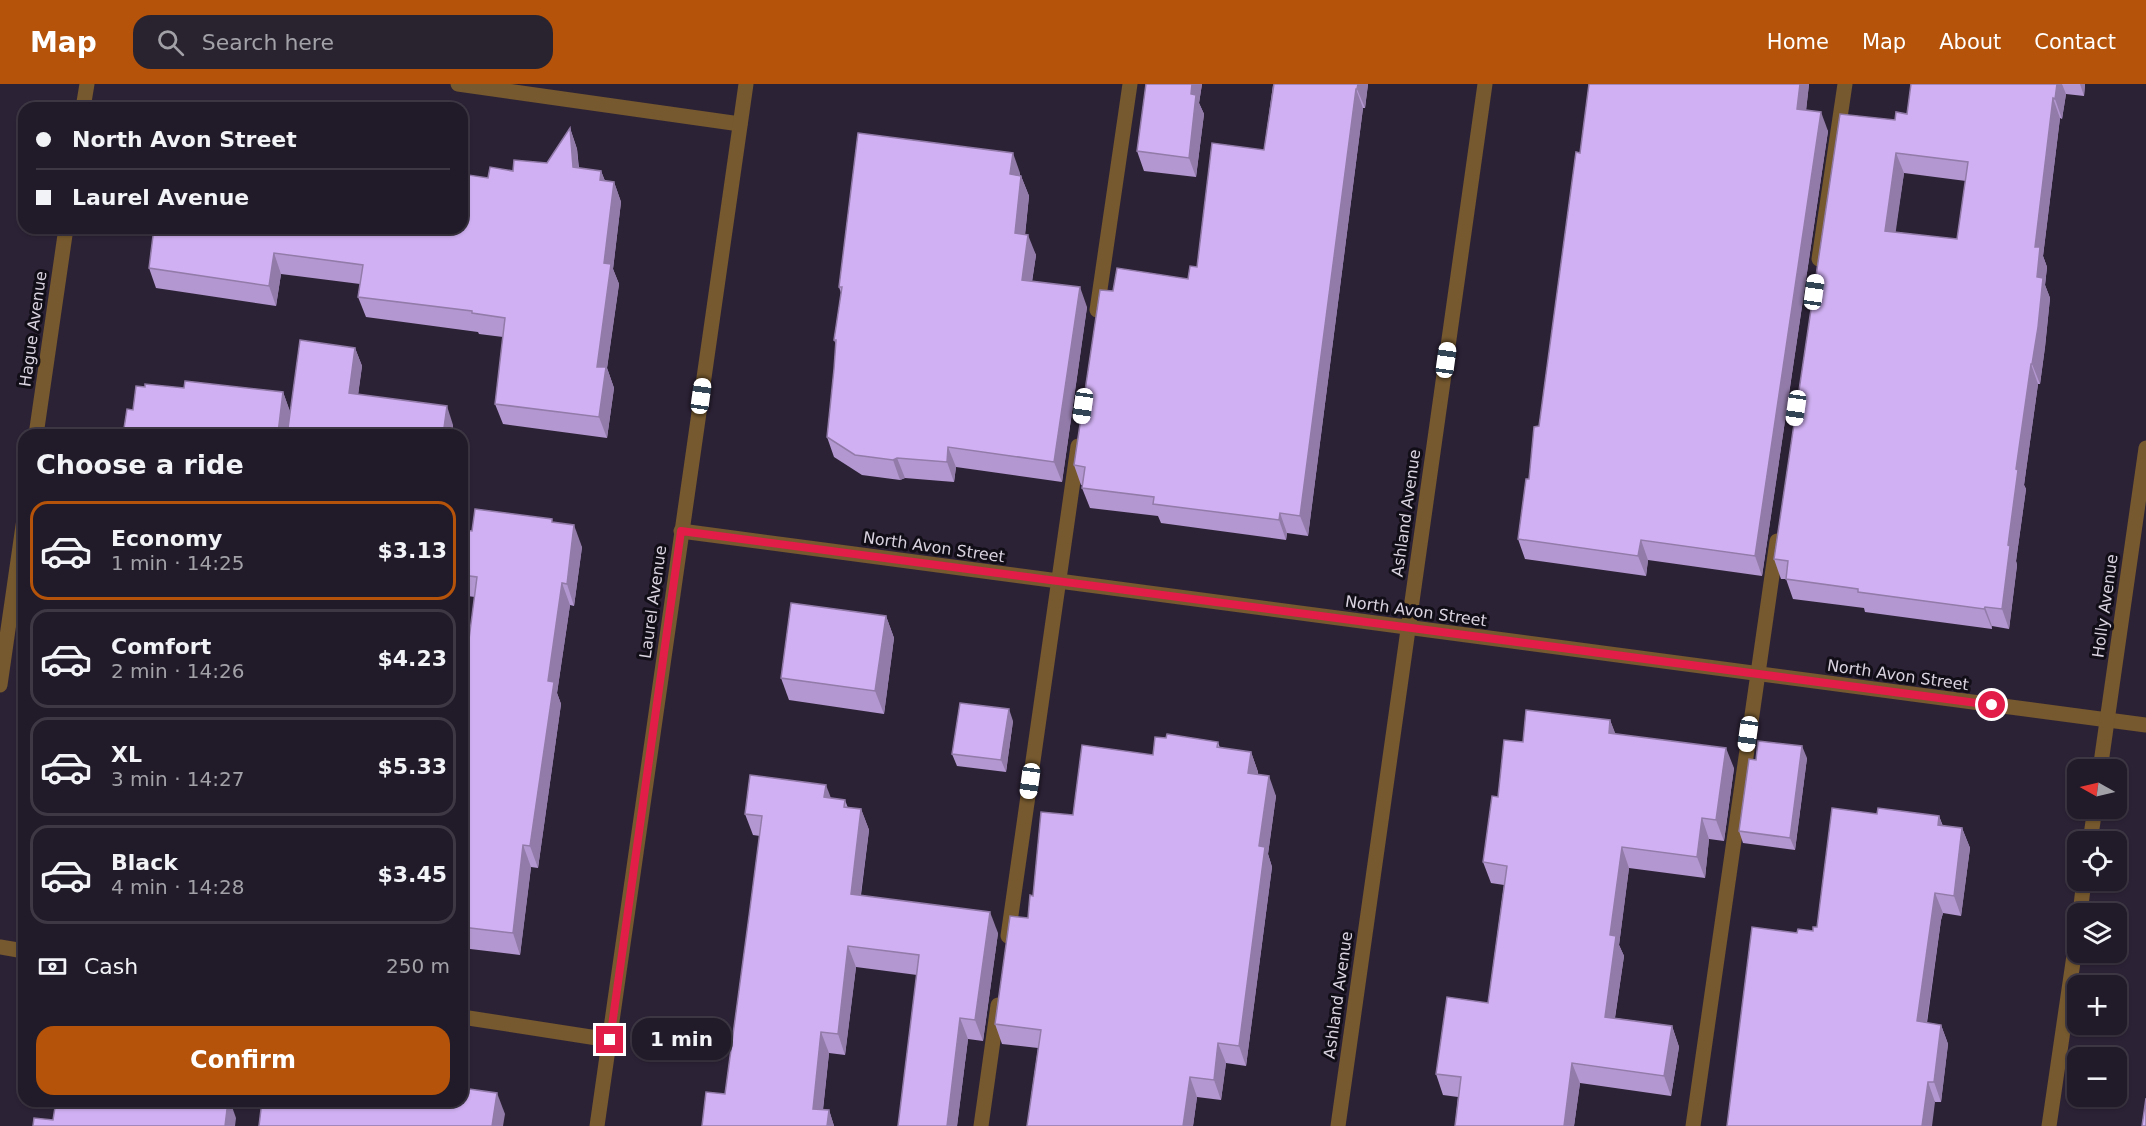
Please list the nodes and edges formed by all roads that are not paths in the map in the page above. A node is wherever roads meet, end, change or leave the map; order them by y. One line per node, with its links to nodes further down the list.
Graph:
1 (87, 84): 7 (street)
2 (458, 84): 8 (street)
3 (746, 84): 8 (street, Laurel Avenue)
4 (1130, 84): 11 (street)
5 (1485, 84): 19 (street, Ashland Avenue)
6 (1845, 84): 10 (street)
7 (84, 102)
8 (740, 124): 16 (street, Laurel Avenue)
9 (65, 234): 13 (street, Hague Avenue)
10 (1816, 273)
11 (1096, 320)
12 (1080, 426): 18 (street)
13 (37, 429)
14 (2146, 448): 22 (street, Holly Avenue)
15 (1780, 522): 20 (street)
16 (681, 531): 18 (street, North Avon Street); 31 (street, Laurel Avenue)
17 (18, 560): 21 (street)
18 (1058, 581): 19 (street, North Avon Street); 26 (street)
19 (1408, 628): 20 (street, North Avon Street); 34 (street, Ashland Avenue)
20 (1757, 674): 22 (street, North Avon Street); 35 (street)
21 (0, 685)
22 (2107, 720): 23 (street, North Avon Street); 24 (street, Holly Avenue)
23 (2146, 725)
24 (2102, 759)
25 (0, 948): 27 (street)
26 (1006, 949)
27 (18, 950)
28 (2073, 963): 36 (street)
29 (1001, 985): 33 (street)
30 (468, 1018): 31 (street)
31 (610, 1040): 32 (street, Laurel Avenue)
32 (597, 1126)
33 (981, 1126)
34 (1338, 1126)
35 (1693, 1126)
36 (2049, 1126)

